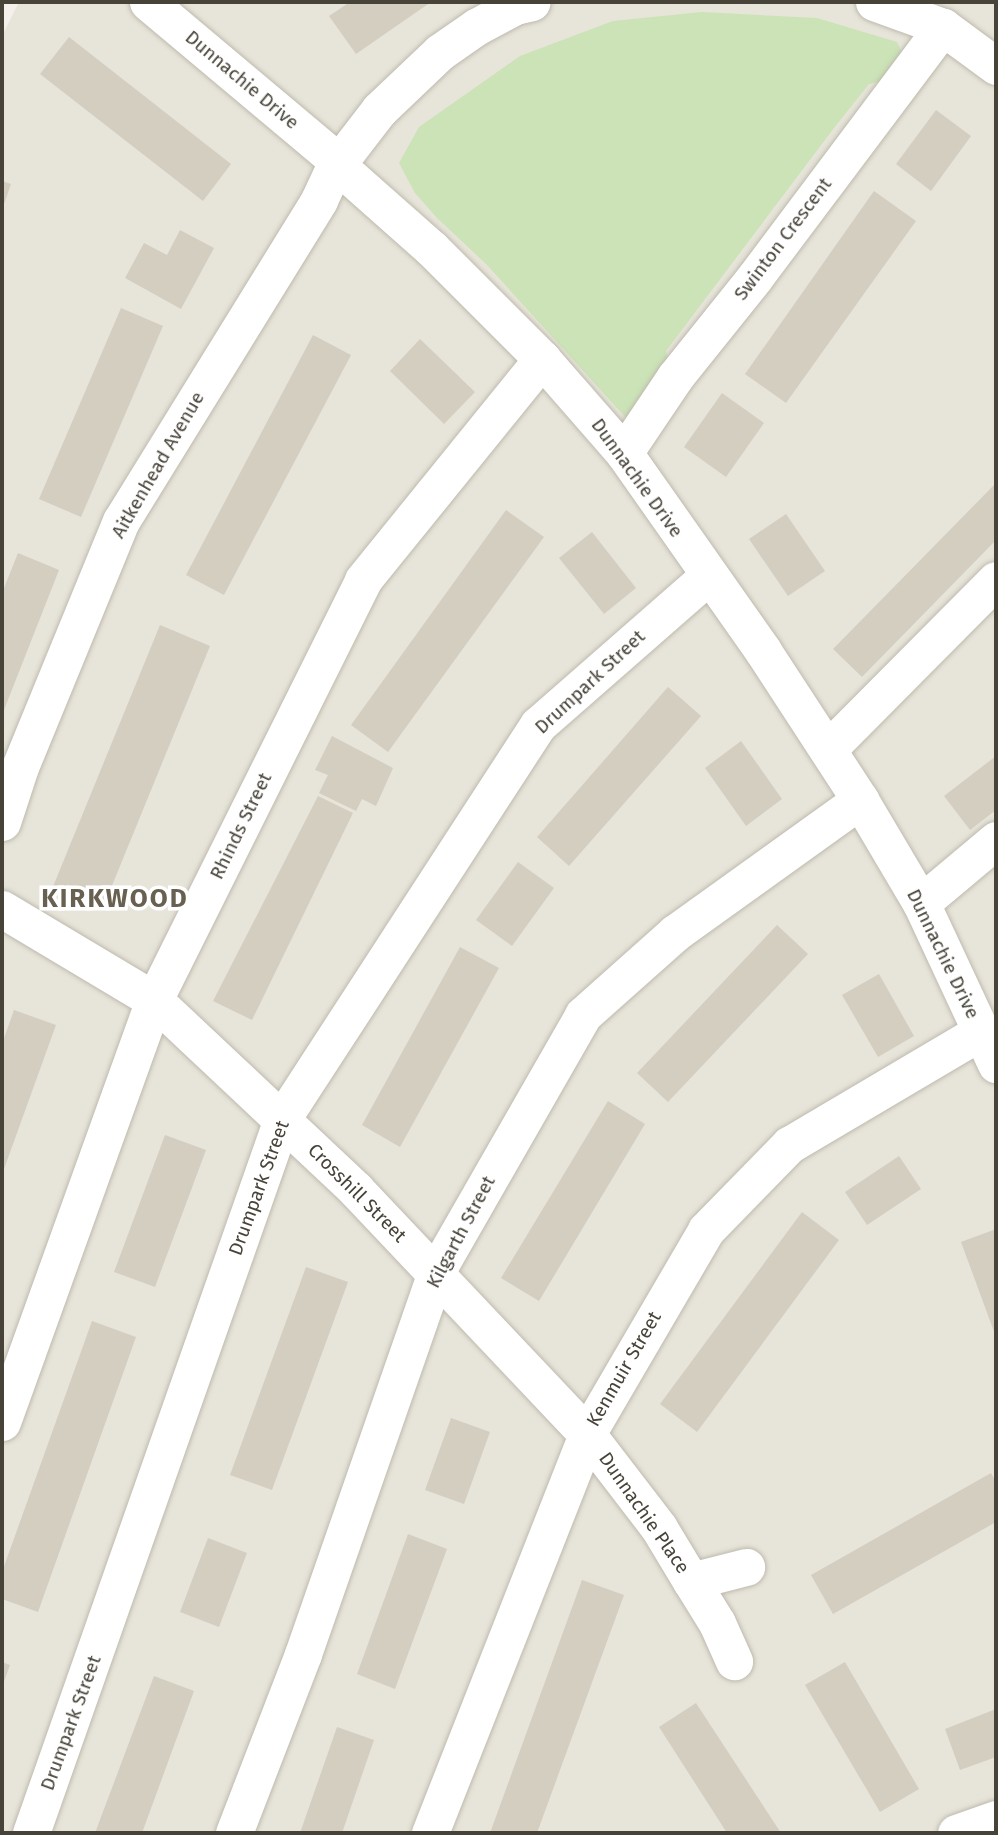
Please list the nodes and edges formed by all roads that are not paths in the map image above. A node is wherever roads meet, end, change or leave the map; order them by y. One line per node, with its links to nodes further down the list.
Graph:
1 (148, 2): 6 (street, Dunnachie Drive)
2 (532, 2): 6 (street)
3 (874, 2): 4 (street)
4 (943, 27): 5 (street); 8 (street, Swinton Crescent)
5 (996, 66)
6 (337, 163): 7 (street, Dunnachie Drive); 13 (street, Aitkenhead Avenue)
7 (542, 359): 8 (street, Dunnachie Drive); 17 (street, Rhinds Street)
8 (624, 453): 9 (street, Dunnachie Drive)
9 (708, 576): 11 (street, Dunnachie Drive); 20 (street, Drumpark Street)
10 (996, 580): 11 (street)
11 (828, 749): 12 (street, Dunnachie Drive)
12 (860, 800): 15 (street, Dunnachie Drive); 21 (street, Kilgarth Street)
13 (2, 822)
14 (996, 840): 15 (street)
15 (921, 904): 18 (street, Dunnachie Drive)
16 (2, 909): 17 (street, Crosshill Street)
17 (155, 1000): 20 (street, Crosshill Street); 22 (street, Rhinds Street)
18 (982, 1031): 19 (street, Dunnachie Drive); 23 (street, Kenmuir Street)
19 (996, 1064)
20 (282, 1119): 21 (street, Crosshill Street); 28 (street, Drumpark Street)
21 (436, 1272): 23 (street, Crosshill Street); 29 (street, Kilgarth Street)
22 (2, 1422)
23 (587, 1434): 25 (street, Dunnachie Place); 30 (street, Kenmuir Street)
24 (746, 1567): 25 (street, Dunnachie Place)
25 (691, 1581): 26 (street)
26 (734, 1661)
27 (996, 1819): 31 (street)
28 (31, 1833)
29 (234, 1833)
30 (430, 1833)
31 (956, 1833)

